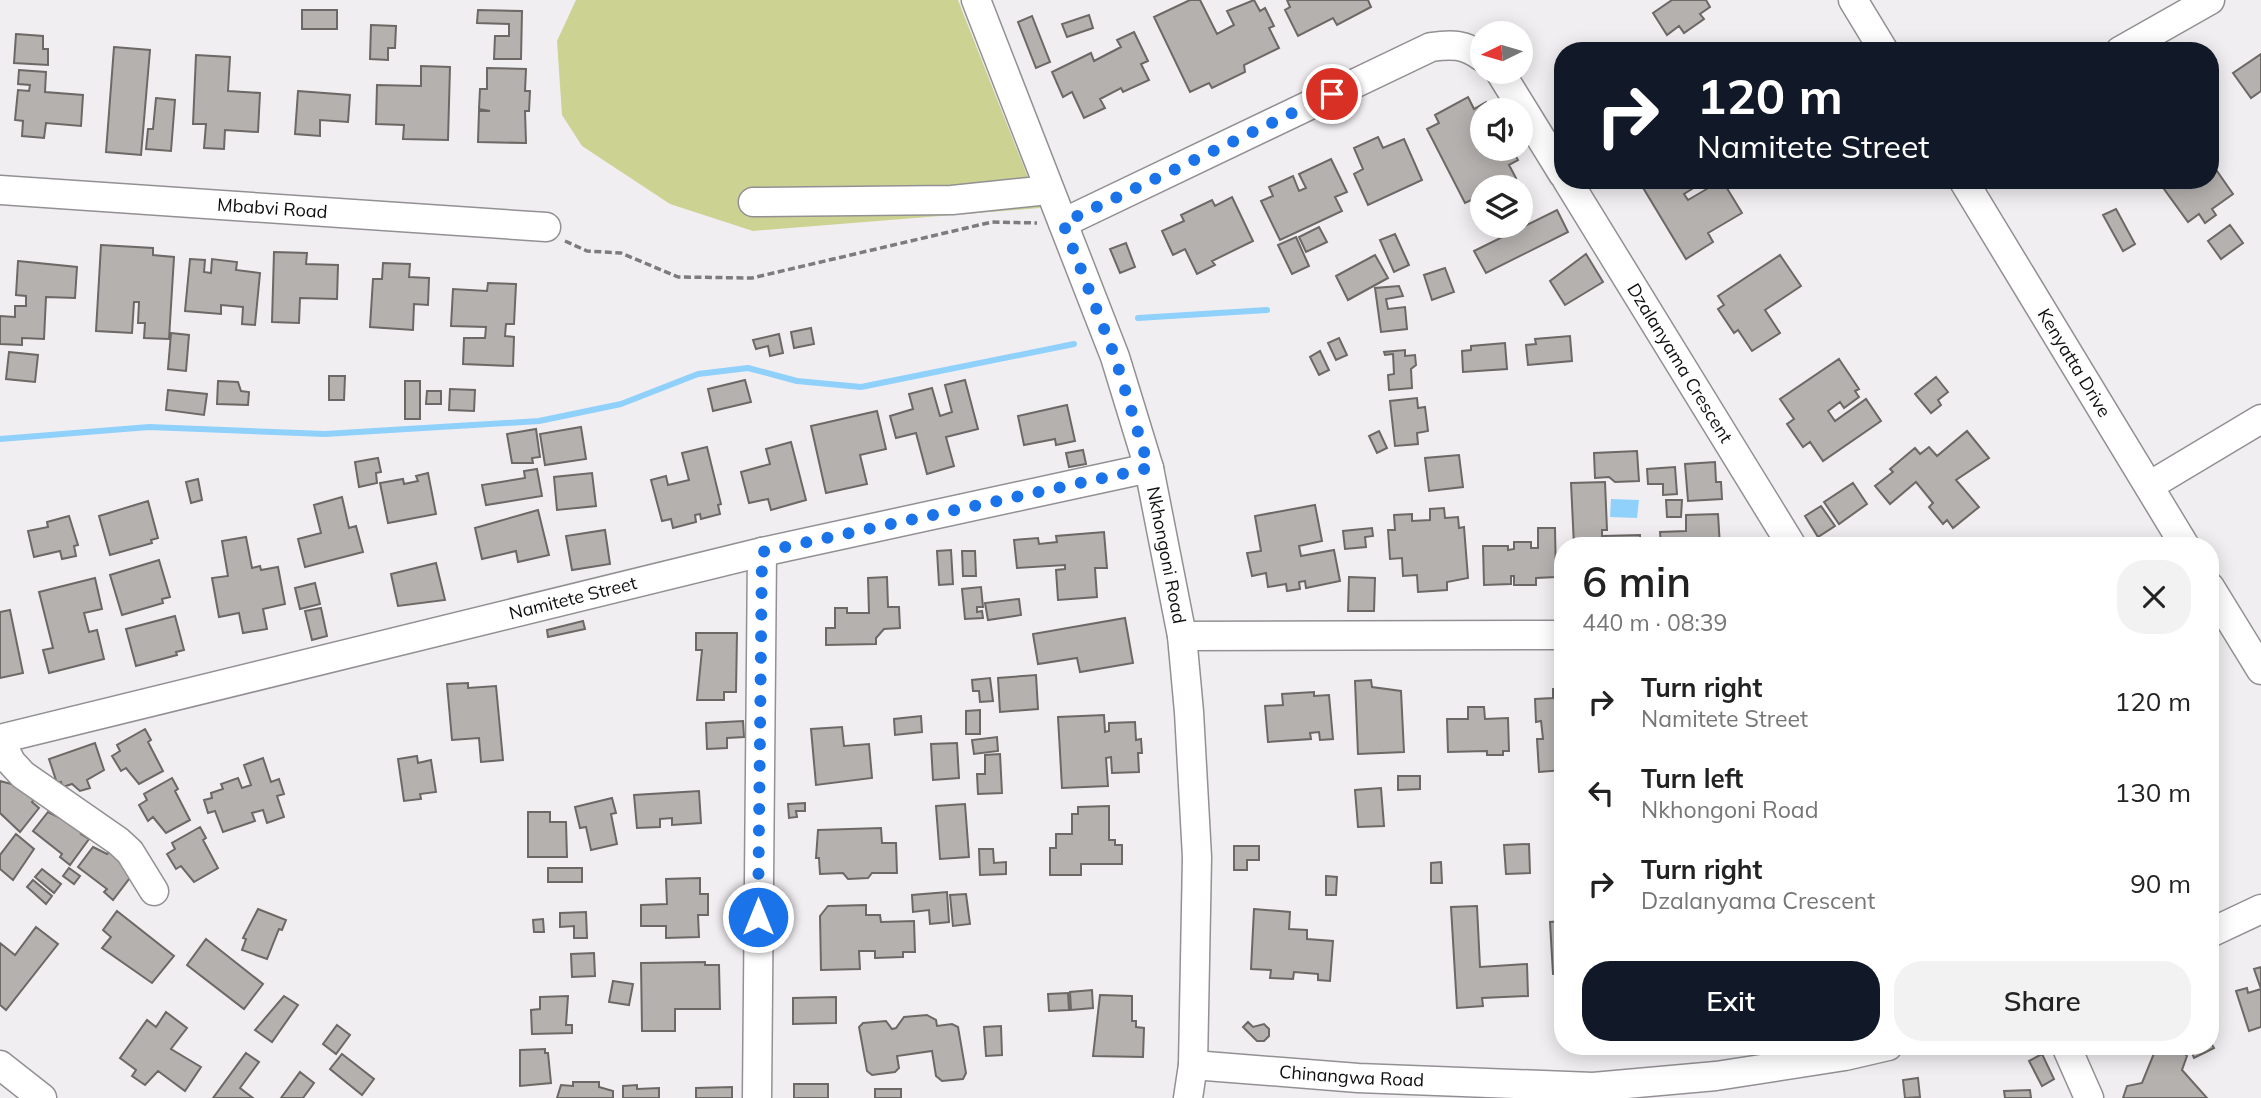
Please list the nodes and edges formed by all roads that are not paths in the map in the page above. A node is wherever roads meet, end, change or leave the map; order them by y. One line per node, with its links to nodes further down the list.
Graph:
1 (976, 0): 12 (street, Nkhongoni Road)
2 (1853, 0): 4 (street)
3 (2210, 0): 5 (street)
4 (1879, 42)
5 (2136, 42)
6 (1470, 48): 14 (street)
7 (1507, 84): 8 (street)
8 (1554, 159)
9 (1573, 189): 19 (street, Dzalanyama Crescent)
10 (1968, 189): 18 (street, Kenyatta Drive)
11 (0, 190): 15 (street, Mbabvi Road)
12 (1048, 190): 13 (street); 14 (street, Nkhongoni Road)
13 (753, 202)
14 (1063, 223): 17 (street, Nkhongoni Road)
15 (546, 227)
16 (2261, 419): 18 (street)
17 (1149, 468): 21 (street, Namitete Street); 24 (street, Nkhongoni Road)
18 (2149, 486): 20 (street, Kenyatta Drive)
19 (1786, 537)
20 (2180, 537)
21 (762, 552): 26 (street, Namitete Street); 35 (street)
22 (2219, 602): 25 (street)
23 (1554, 635): 24 (street)
24 (1182, 636): 33 (street, Nkhongoni Road)
25 (2261, 670)
26 (0, 739): 27 (street)
27 (154, 891)
28 (2261, 909): 29 (street)
29 (2219, 929)
30 (1849, 1055): 33 (street, Chinangwa Road)
31 (2070, 1055): 37 (street)
32 (0, 1065): 34 (street)
33 (1193, 1065): 36 (street, Nkhongoni Road)
34 (42, 1098)
35 (757, 1098)
36 (1188, 1098)
37 (2089, 1098)

